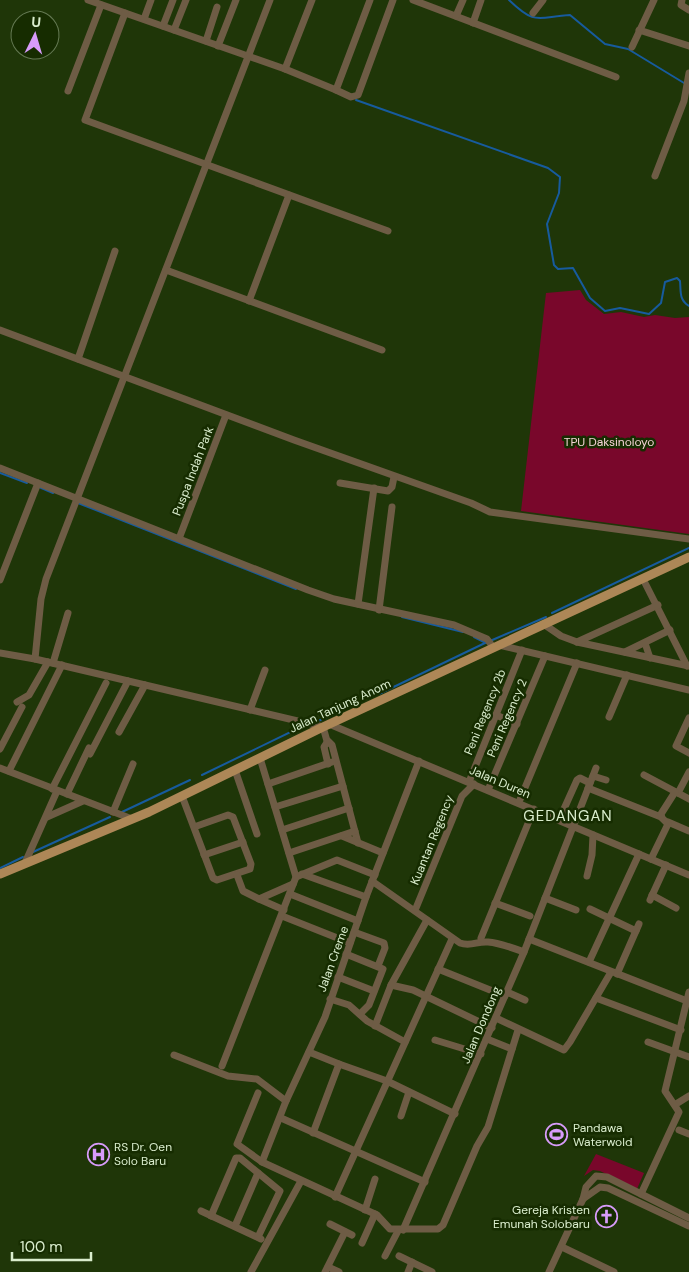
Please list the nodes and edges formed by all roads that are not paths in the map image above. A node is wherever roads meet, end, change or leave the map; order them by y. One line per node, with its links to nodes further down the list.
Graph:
1 (89, 0): 16 (street)
2 (151, 0): 22 (street)
3 (174, 0): 24 (street)
4 (186, 0): 25 (street)
5 (236, 0): 28 (street)
6 (270, 0): 31 (street)
7 (312, 0): 32 (street)
8 (370, 0): 36 (street)
9 (393, 0): 36 (street)
10 (413, 0): 21 (street)
11 (463, 0): 21 (street)
12 (481, 0): 23 (street)
13 (543, 0): 20 (street)
14 (654, 0): 26 (street)
15 (682, 0): 18 (street)
16 (101, 5): 19 (street); 37 (street)
17 (217, 7): 27 (street)
18 (689, 10)
19 (125, 13): 22 (street); 38 (street)
20 (533, 13)
21 (456, 16): 23 (street)
22 (144, 19): 24 (street)
23 (473, 22): 34 (street)
24 (163, 26): 25 (street)
25 (174, 30): 27 (street)
26 (639, 30): 29 (street); 30 (street)
27 (206, 41): 28 (street)
28 (218, 46): 31 (street)
29 (632, 46)
30 (689, 46)
31 (249, 56): 32 (street); 38 (street)
32 (285, 69): 36 (street)
33 (689, 73): 35 (street)
34 (616, 77)
35 (688, 82): 39 (street)
36 (336, 90)
37 (68, 91)
38 (206, 165): 40 (street); 43 (street)
39 (654, 176)
40 (289, 195): 41 (street); 44 (street)
41 (388, 231)
42 (115, 251): 47 (street)
43 (166, 270): 44 (street); 48 (street)
44 (249, 301): 46 (street)
45 (0, 330): 47 (street)
46 (382, 350)
47 (78, 358): 48 (street)
48 (125, 376): 49 (street); 55 (street)
49 (226, 415): 51 (street); 57 (street, Puspa Indah Park)
50 (0, 468): 52 (street)
51 (394, 477): 54 (street); 58 (street)
52 (38, 483): 55 (street); 61 (street)
53 (340, 483): 54 (street)
54 (374, 488): 62 (street)
55 (76, 498): 62 (street); 75 (street)
56 (392, 507): 64 (street)
57 (180, 536)
58 (689, 539)
59 (689, 557): 60 (main road, Jalan Tanjung Anom)
60 (643, 579): 63 (street); 66 (main road, Jalan Tanjung Anom)
61 (0, 580)
62 (358, 604): 64 (street)
63 (658, 605): 67 (street); 68 (street)
64 (378, 610): 69 (street)
65 (68, 613): 77 (street)
66 (545, 625): 68 (street); 69 (main road, Jalan Tanjung Anom)
67 (670, 630): 70 (street); 80 (street)
68 (577, 642): 72 (street)
69 (498, 643): 71 (street); 92 (main road, Jalan Tanjung Anom)
70 (645, 643): 72 (street); 76 (street)
71 (522, 650): 74 (street); 88 (street, Peni Regency 2b)
72 (625, 652): 76 (street)
73 (0, 653): 75 (street, Jalan Duren)
74 (545, 656): 78 (street); 91 (street, Peni Regency 2)
75 (35, 658): 77 (street, Jalan Duren)
76 (650, 658): 80 (street)
77 (51, 662): 79 (street, Jalan Duren); 95 (street)
78 (577, 663): 82 (street); 120 (street)
79 (62, 665): 83 (street, Jalan Duren); 105 (street)
80 (688, 666)
81 (265, 670): 87 (street)
82 (627, 675): 86 (street); 89 (street)
83 (128, 681): 85 (street, Jalan Duren); 116 (street)
84 (106, 683): 113 (street)
85 (145, 685): 87 (street, Jalan Duren); 93 (street)
86 (689, 690)
87 (250, 710): 92 (street, Jalan Duren)
88 (496, 716): 91 (street); 110 (street, Peni Regency 2b)
89 (609, 716)
90 (689, 718): 96 (street)
91 (517, 724): 114 (street, Peni Regency 2)
92 (322, 725): 94 (street); 97 (main road, Jalan Tanjung Anom); 99 (street, Jalan Duren)
93 (119, 732)
94 (326, 741): 98 (street); 101 (street)
95 (0, 749)
96 (689, 753)
97 (260, 758): 104 (main road, Jalan Tanjung Anom); 111 (street)
98 (337, 761): 101 (street); 112 (street)
99 (419, 761): 110 (street, Jalan Duren); 141 (street, Jalan Creme)
100 (133, 764): 124 (street)
101 (328, 764): 111 (street)
102 (0, 768): 105 (street)
103 (596, 768): 109 (street, Jalan Dondong)
104 (235, 770): 117 (main road, Jalan Tanjung Anom); 135 (street)
105 (9, 772): 113 (street)
106 (689, 772): 115 (street)
107 (644, 775): 115 (street)
108 (606, 780): 109 (street)
109 (591, 782): 126 (street); 128 (street); 130 (street, Jalan Dondong)
110 (472, 783): 114 (street, Jalan Duren); 158 (street, Kuantan Regency)
111 (268, 784): 121 (street)
112 (343, 786): 121 (street); 122 (street)
113 (55, 790): 116 (street); 125 (street)
114 (488, 790): 120 (street, Jalan Duren)
115 (676, 793): 118 (street); 126 (street)
116 (66, 794): 119 (street)
117 (182, 796): 127 (main road, Jalan Tanjung Anom); 131 (street)
118 (689, 799)
119 (83, 800): 124 (street); 125 (street)
120 (519, 802): 123 (street, Jalan Duren)
121 (275, 807): 132 (street)
122 (349, 808): 132 (street); 134 (street)
123 (534, 809): 128 (street, Jalan Duren); 157 (street)
124 (113, 812): 127 (street)
125 (47, 817): 145 (street)
126 (661, 817): 129 (street)
127 (132, 819): 145 (main road, Jalan Tanjung Anom)
128 (559, 820): 130 (street, Jalan Duren)
129 (668, 822): 133 (street); 144 (street)
130 (574, 826): 136 (street, Jalan Duren); 155 (street, Jalan Dondong)
131 (194, 828): 138 (street); 143 (street)
132 (282, 830): 140 (street)
133 (689, 830)
134 (355, 831): 137 (street); 139 (street)
135 (257, 834)
136 (593, 835): 142 (street, Jalan Duren); 150 (street)
137 (342, 836): 139 (street); 140 (street)
138 (243, 842): 143 (street); 148 (street)
139 (358, 843): 141 (street)
140 (289, 853): 151 (street)
141 (383, 853): 152 (street, Jalan Creme)
142 (639, 854): 144 (street, Jalan Duren); 164 (street)
143 (204, 855): 148 (street)
144 (652, 859): 146 (street, Jalan Duren)
145 (26, 863): 147 (main road, Jalan Tanjung Anom)
146 (666, 865): 149 (street, Jalan Duren); 159 (street)
147 (0, 874)
148 (237, 875): 156 (street)
149 (689, 875)
150 (587, 876)
151 (297, 878): 152 (street); 153 (street); 154 (street); 156 (street)
152 (374, 878): 154 (street, Jalan Creme); 165 (street)
153 (290, 894): 162 (street); 166 (street)
154 (366, 897): 166 (street, Jalan Creme)
155 (545, 898): 161 (street); 170 (street, Jalan Dondong)
156 (259, 899): 162 (street)
157 (495, 903): 163 (street); 168 (street)
158 (416, 908)
159 (676, 908)
160 (590, 909): 164 (street)
161 (576, 910)
162 (283, 913): 171 (street); 206 (street)
163 (530, 916)
164 (608, 919): 174 (street); 177 (street)
165 (427, 920): 169 (street); 179 (street)
166 (358, 921): 167 (street, Jalan Creme)
167 (354, 932): 171 (street, Jalan Creme); 175 (street)
168 (480, 938)
169 (452, 939): 172 (street); 176 (street)
170 (529, 939): 172 (street, Jalan Dondong); 174 (street)
171 (350, 943): 173 (street, Jalan Creme)
172 (524, 952): 182 (street, Jalan Dondong)
173 (346, 954): 175 (street); 178 (street, Jalan Creme)
174 (589, 962): 177 (street)
175 (378, 966): 180 (street)
176 (438, 969): 182 (street); 183 (street)
177 (614, 973): 184 (street); 187 (street)
178 (338, 977): 180 (street); 185 (street, Jalan Creme)
179 (391, 985): 183 (street); 191 (street)
180 (374, 991): 188 (street)
181 (689, 992): 187 (street)
182 (506, 994): 186 (street); 189 (street, Jalan Dondong)
183 (425, 998): 192 (street); 197 (street)
184 (596, 998): 193 (street); 194 (street)
185 (330, 999): 188 (street); 200 (street, Jalan Creme)
186 (525, 1000)
187 (687, 1001): 190 (street)
188 (360, 1014): 191 (street)
189 (496, 1018): 192 (street, Jalan Dondong); 193 (street)
190 (686, 1020): 194 (street)
191 (375, 1026): 197 (street)
192 (492, 1028): 195 (street, Jalan Dondong)
193 (518, 1030): 199 (street)
194 (681, 1030): 201 (street)
195 (487, 1039): 199 (street); 202 (street, Jalan Dondong)
196 (435, 1040): 202 (street)
197 (405, 1042): 207 (street)
198 (648, 1042): 201 (street)
199 (512, 1049): 235 (street)
200 (309, 1052): 205 (street); 211 (street, Jalan Creme)
201 (676, 1053): 204 (street); 212 (street)
202 (481, 1054): 213 (street, Jalan Dondong)
203 (174, 1055): 211 (street)
204 (689, 1057)
205 (339, 1064): 207 (street); 216 (street)
206 (222, 1066)
207 (387, 1081): 208 (street); 217 (street)
208 (410, 1092): 213 (street); 214 (street)
209 (258, 1093): 218 (street)
210 (689, 1096): 212 (street)
211 (286, 1101): 215 (street, Jalan Creme)
212 (676, 1104): 223 (street)
213 (455, 1114): 222 (street, Jalan Dondong)
214 (401, 1116)
215 (281, 1118): 216 (street); 218 (street, Jalan Creme)
216 (313, 1133): 217 (street)
217 (356, 1152): 222 (street); 224 (street)
218 (262, 1162): 221 (street)
219 (258, 1173): 230 (street); 233 (street); 236 (street)
220 (375, 1179): 227 (street)
221 (301, 1181): 224 (street); 237 (street)
222 (425, 1182): 235 (street, Jalan Dondong)
223 (638, 1193): 225 (street); 226 (street); 231 (street)
224 (336, 1196): 227 (street)
225 (631, 1198): 226 (street); 234 (street)
226 (582, 1200): 248 (street)
227 (365, 1210): 229 (street)
228 (201, 1211): 230 (street)
229 (375, 1214): 235 (street); 238 (street)
230 (211, 1216): 233 (street)
231 (689, 1218)
232 (330, 1224): 243 (street)
233 (235, 1226): 236 (street)
234 (689, 1226)
235 (400, 1230): 240 (street, Jalan Dondong)
236 (258, 1237): 237 (street)
237 (266, 1242): 244 (street)
238 (362, 1243)
239 (564, 1248): 249 (street)
240 (385, 1256)
241 (399, 1256): 242 (street)
242 (412, 1262): 246 (street); 247 (street)
243 (327, 1269): 245 (street)
244 (251, 1272)
245 (339, 1272)
246 (408, 1272)
247 (432, 1272)
248 (549, 1272)
249 (614, 1272)

